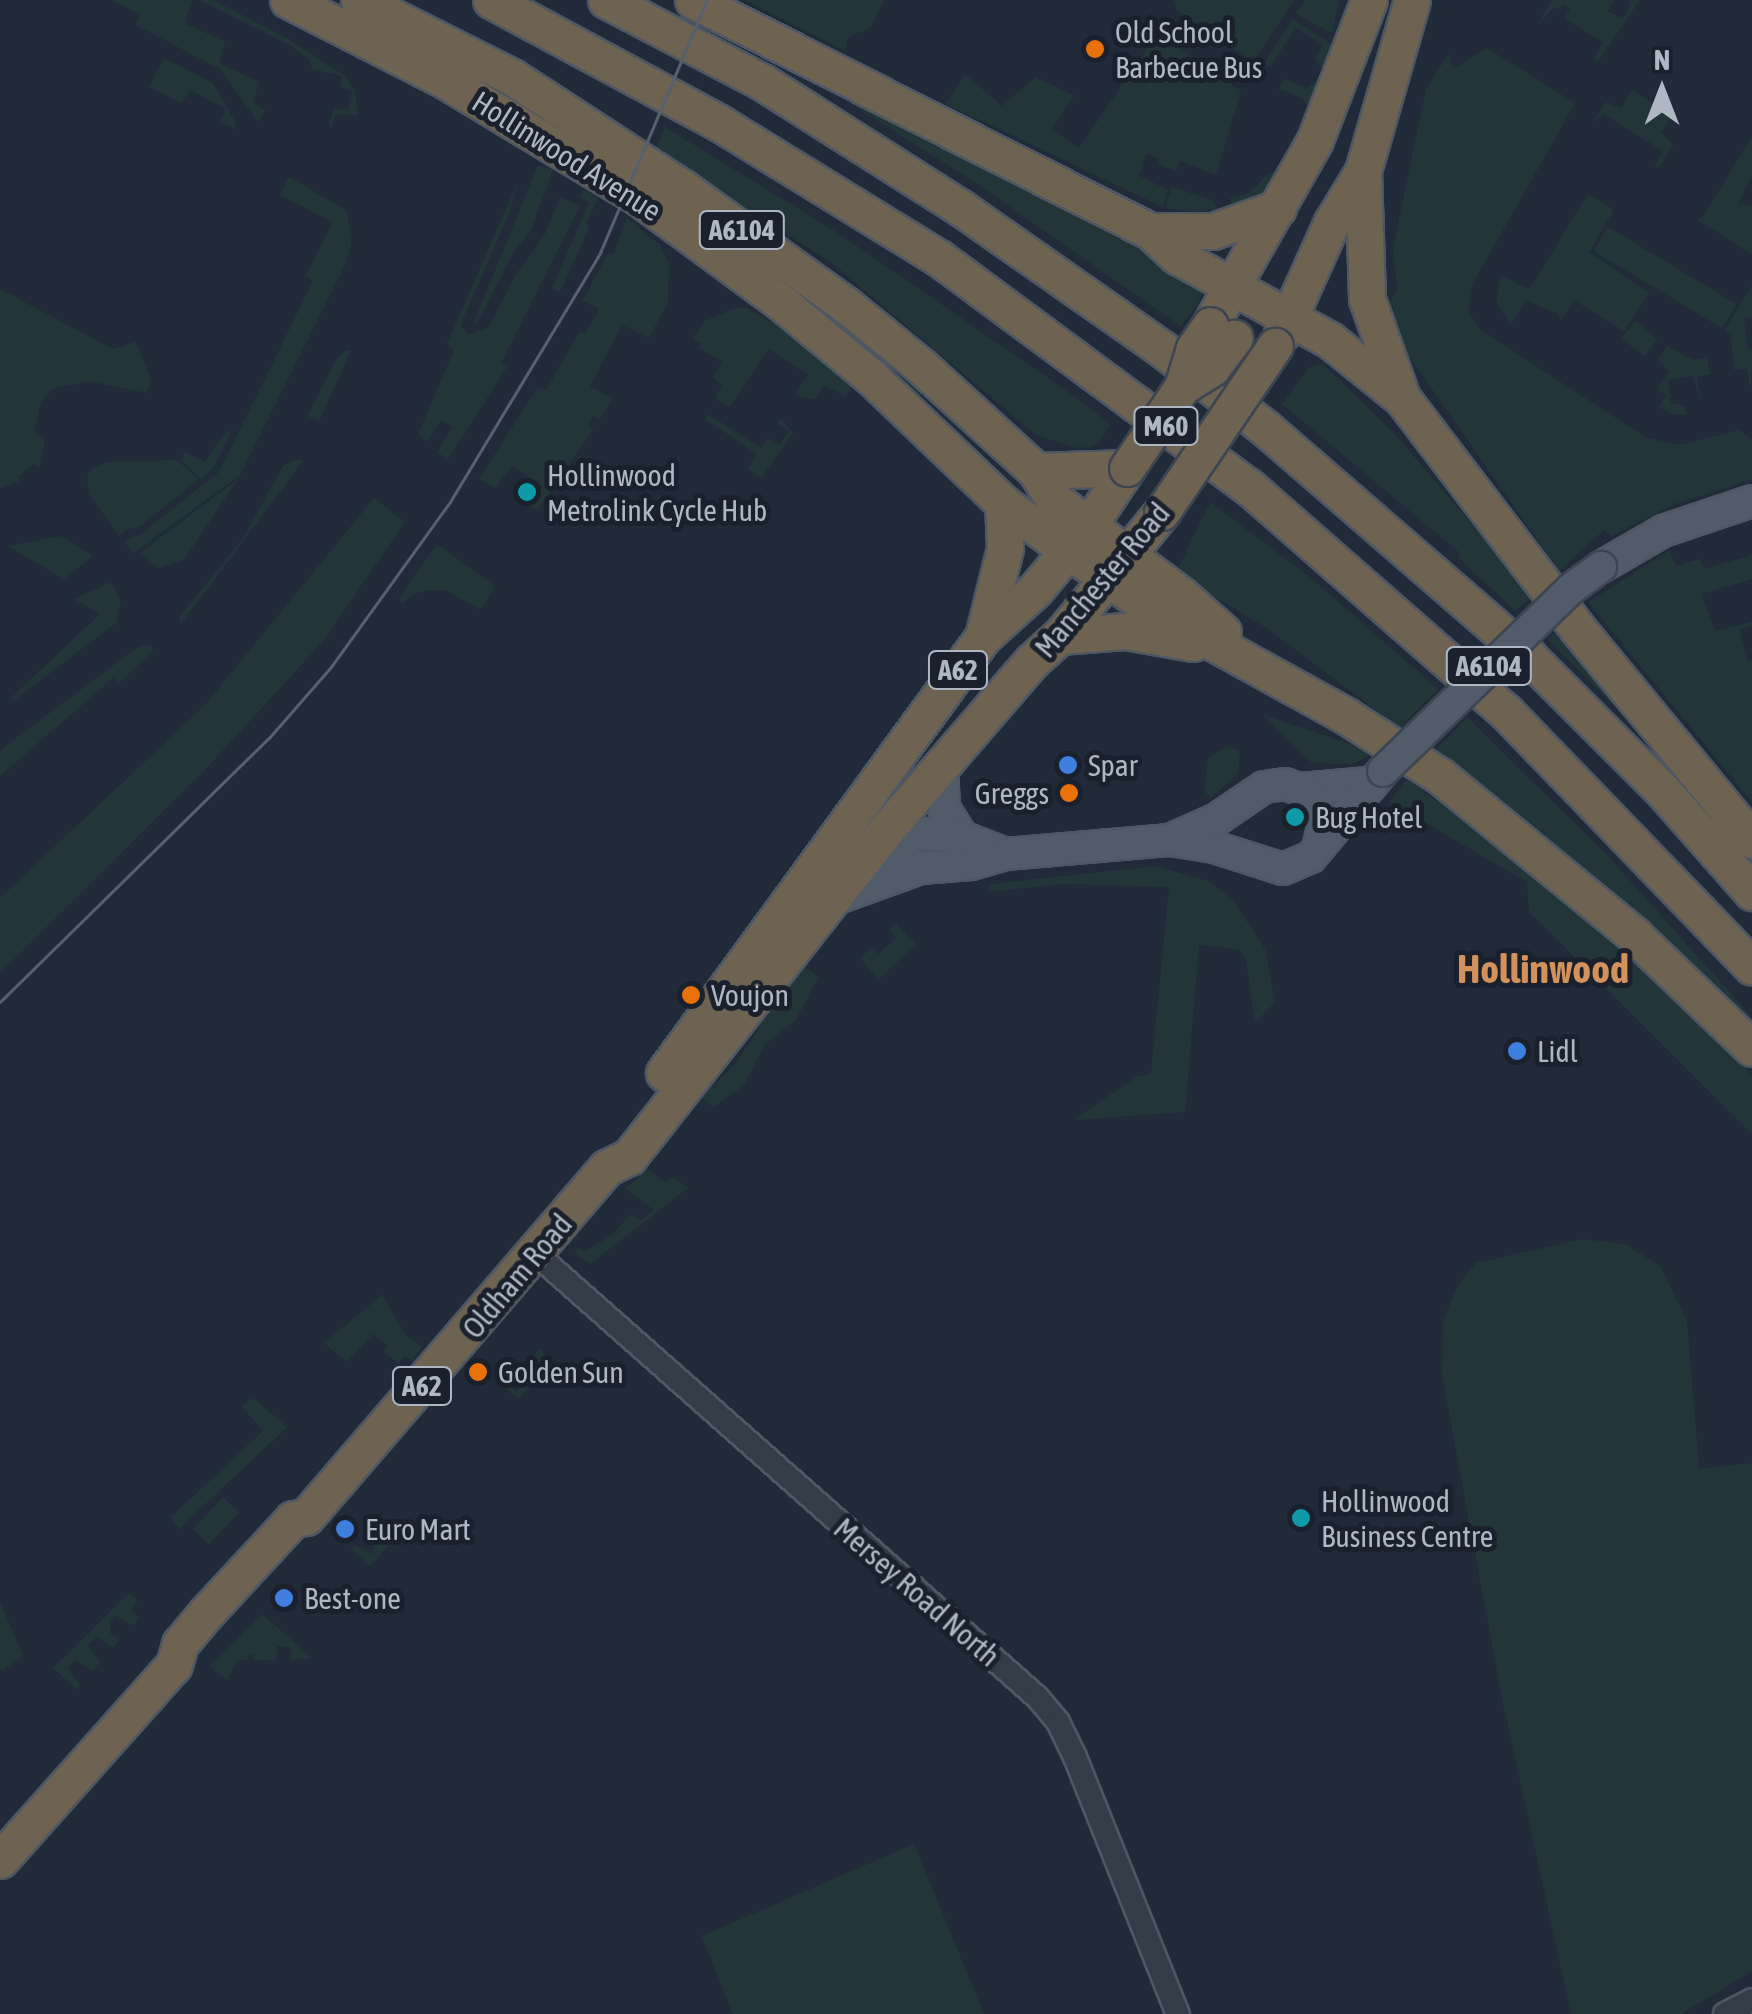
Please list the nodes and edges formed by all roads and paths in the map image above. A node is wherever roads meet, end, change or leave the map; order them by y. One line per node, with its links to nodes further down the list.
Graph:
1 (288, 0): 16 (highway, Hollinwood Avenue / A6104)
2 (359, 0): 14 (highway, Hollinwood Avenue / A6104)
3 (491, 0): 38 (highway, M60)
4 (606, 0): 36 (highway, M60)
5 (693, 0): 10 (highway)
6 (1369, 0): 9 (highway, Manchester Road / A62)
7 (1412, 0): 8 (highway, Manchester Road / A62)
8 (1363, 171): 11 (highway, Manchester Road / A62); 12 (highway, A62)
9 (1278, 208): 10 (highway); 11 (highway, Manchester Road / A62)
10 (1170, 239): 11 (highway)
11 (1263, 300): 12 (highway); 13 (highway, Manchester Road / A62, bridge); 18 (highway, Manchester Road / A62, bridge)
12 (1364, 346): 31 (highway)
13 (1127, 468): 14 (highway); 17 (highway, Manchester Road / A62)
14 (1036, 471): 17 (highway, A6104)
15 (1752, 502): 24 (main road, A6104, bridge)
16 (1004, 503): 17 (highway, A6104); 20 (highway)
17 (1078, 537): 18 (highway); 20 (highway, Manchester Road / A62)
18 (1119, 567): 19 (highway); 21 (highway, Manchester Road / A62); 22 (highway)
19 (1176, 631): 21 (highway); 22 (highway)
20 (983, 636): 27 (highway, Manchester Road / A62)
21 (1060, 636): 23 (highway, Manchester Road / A62)
22 (1233, 651): 39 (highway)
23 (942, 767): 28 (highway, Manchester Road / A62); 29 (main road)
24 (1376, 777): 25 (main road, A6104); 32 (main road, A6104)
25 (1301, 789): 26 (main road, A6104); 32 (main road)
26 (1248, 798): 30 (main road, A6104); 34 (main road)
27 (852, 814): 28 (main road, A6104); 40 (highway, Manchester Road / A62)
28 (883, 835): 29 (main road, A6104); 35 (main road, A6104); 37 (highway, Manchester Road / A62)
29 (962, 837): 33 (main road, A6104)
30 (1170, 840): 33 (main road, A6104); 34 (main road, A6104)
31 (1752, 840)
32 (1318, 845): 34 (main road, A6104)
33 (1006, 854): 35 (main road, A6104)
34 (1251, 858)
35 (921, 868): 37 (main road, A6104)
36 (1752, 892)
37 (827, 902): 40 (highway, Manchester Road / A62)
38 (1752, 967)
39 (1752, 1048)
40 (668, 1088): 41 (highway, Oldham Road / A62)
41 (536, 1254): 42 (highway, Oldham Road / A62); 44 (street, Mersey Road North)
42 (0, 1860)
43 (1752, 2000): 45 (street)
44 (1178, 2014)
45 (1724, 2014)

